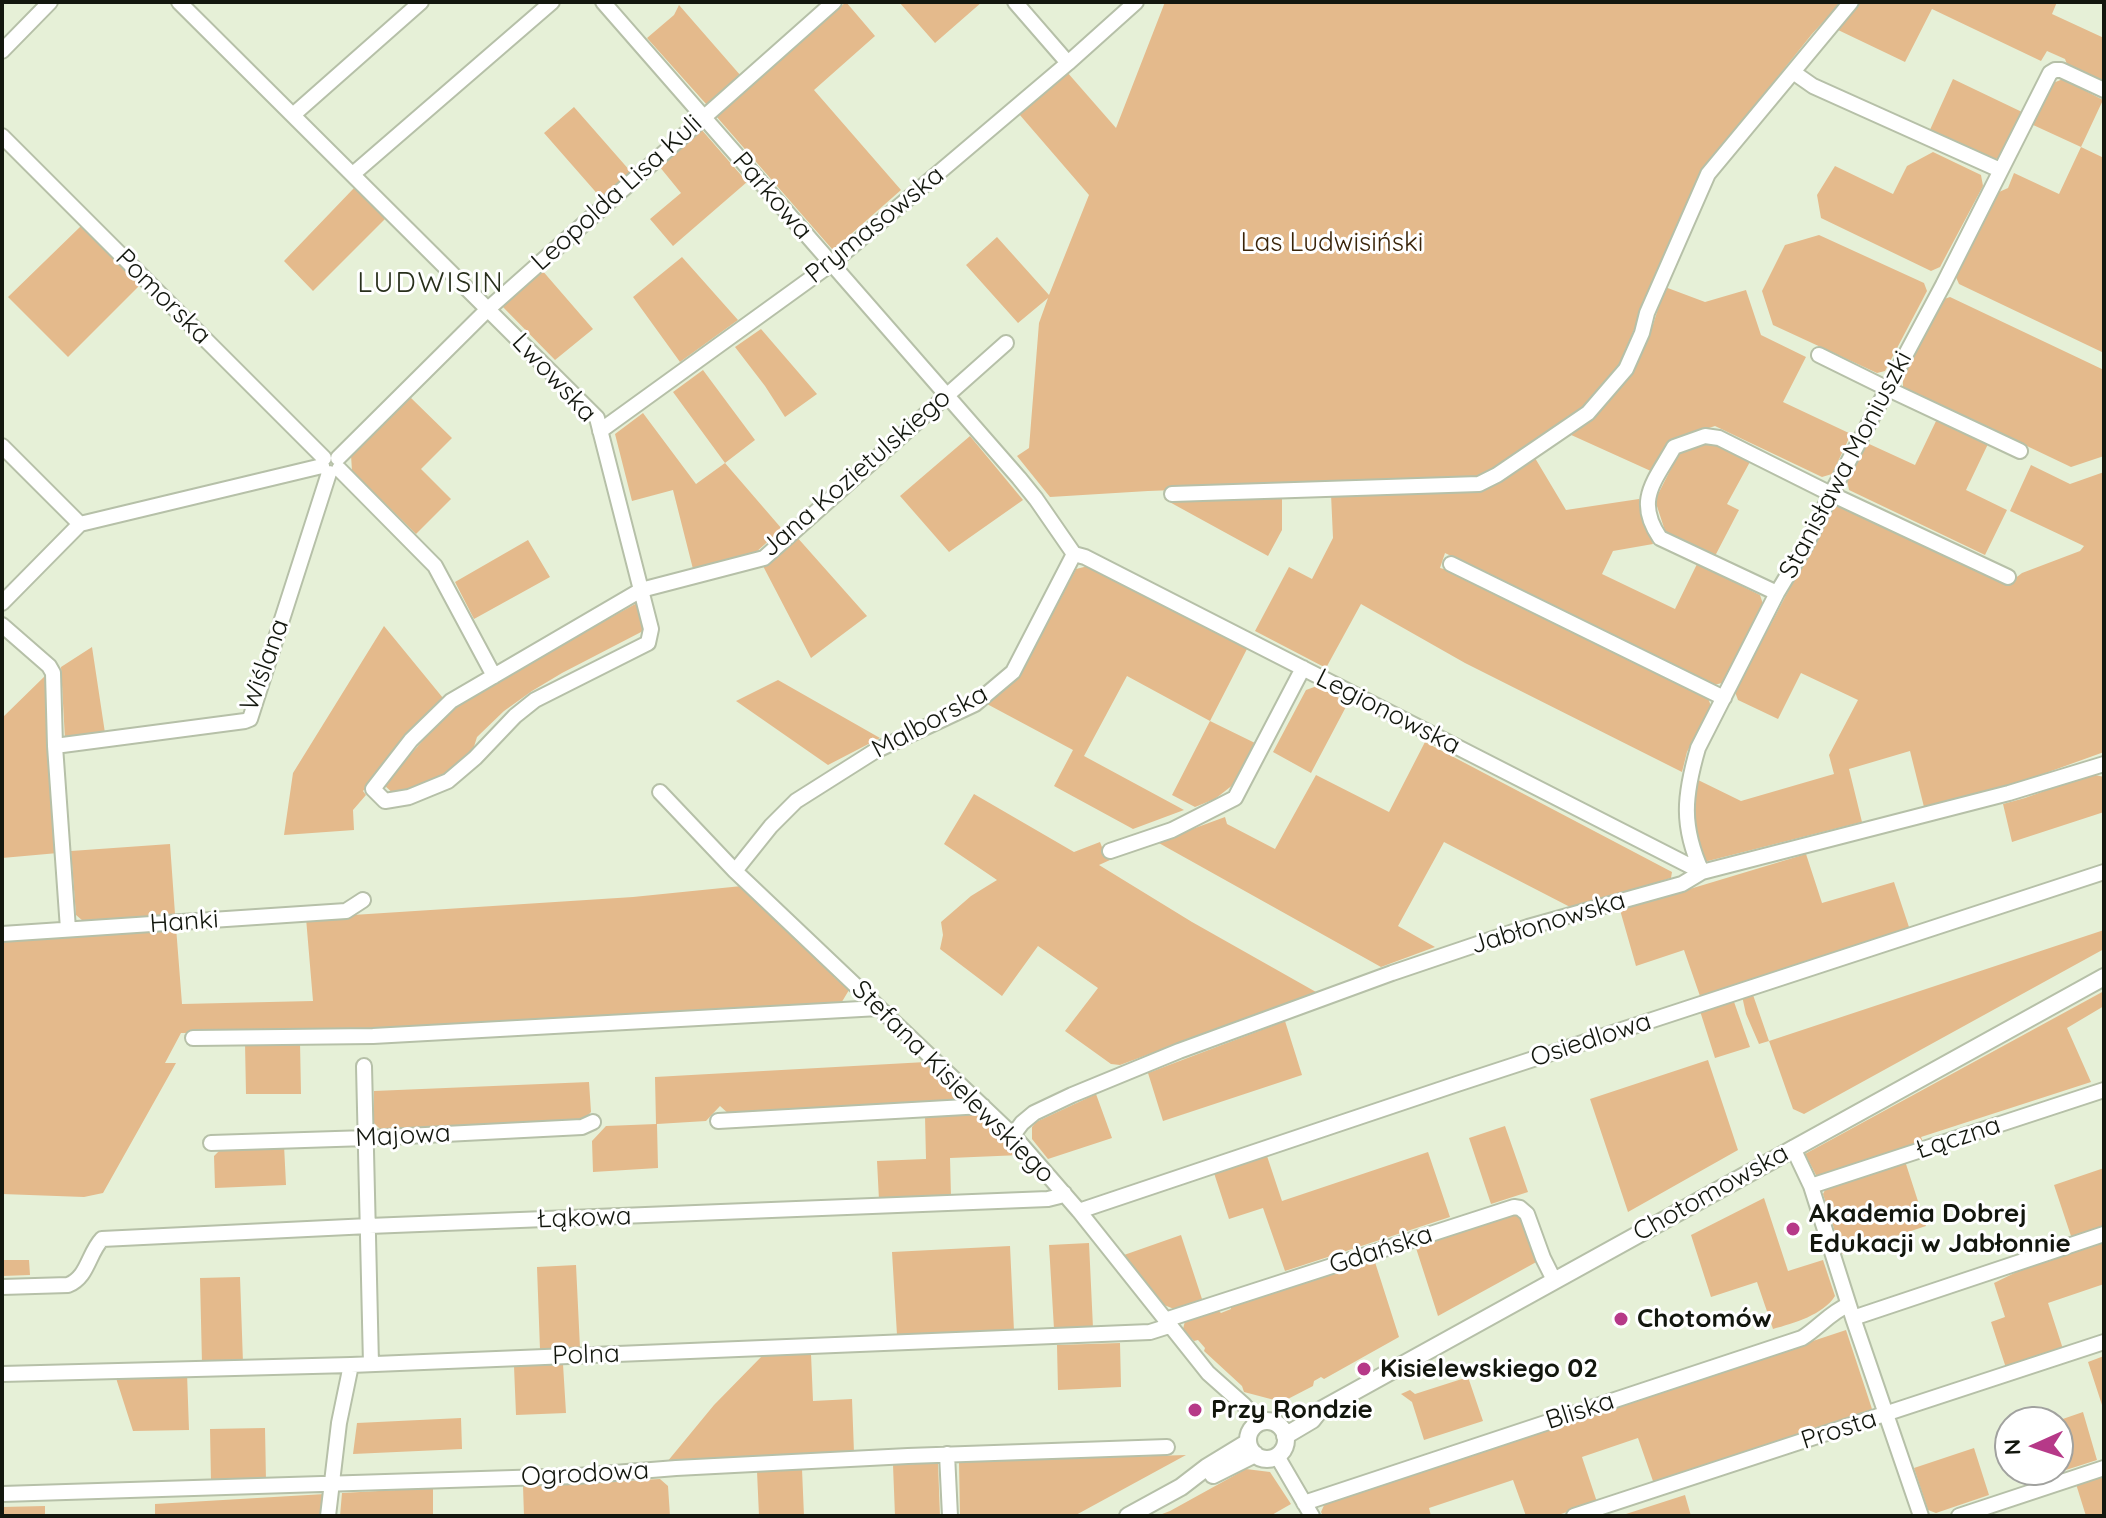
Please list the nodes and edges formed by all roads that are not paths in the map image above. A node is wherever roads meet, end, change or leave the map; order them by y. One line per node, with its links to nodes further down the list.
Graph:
1 (50, 2): 10 (street)
2 (179, 2): 14 (street, Lwowska)
3 (421, 2): 14 (street)
4 (552, 2): 18 (street)
5 (603, 2): 15 (street, Parkowa)
6 (834, 2): 15 (street, Leopolda Lisa Kuli)
7 (1015, 2): 11 (street)
8 (1136, 2): 11 (street, Prymasowska)
9 (1851, 2): 12 (street)
10 (2, 51)
11 (1068, 63): 19 (street, Prymasowska)
12 (1793, 72): 17 (street); 29 (street)
13 (2104, 90): 17 (street, Stanisława Moniuszki)
14 (293, 115): 18 (street, Lwowska)
15 (703, 117): 19 (street, Parkowa); 20 (street, Leopolda Lisa Kuli)
16 (2, 136): 28 (street, Pomorska)
17 (2000, 170): 23 (street, Stanisława Moniuszki)
18 (353, 174): 20 (street, Lwowska)
19 (831, 264): 24 (street, Parkowa); 25 (street, Prymasowska)
20 (488, 309): 25 (street, Lwowska); 28 (street, Leopolda Lisa Kuli)
21 (1006, 343): 24 (street, Jana Kozietulskiego)
22 (1819, 355): 23 (street)
23 (1886, 388): 27 (street); 30 (street, Stanisława Moniuszki)
24 (947, 395): 32 (street, Parkowa); 35 (street, Jana Kozietulskiego)
25 (600, 431): 35 (street, Lwowska)
26 (2, 446): 31 (street)
27 (2020, 451)
28 (331, 465): 31 (street); 41 (street, Pomorska); 43 (street, Wiślana)
29 (1172, 494)
30 (1831, 494): 34 (street); 36 (street, Stanisława Moniuszki); 36 (street)
31 (80, 524): 37 (street)
32 (1074, 554): 40 (street, Legionowska); 47 (street, Malborska)
33 (1451, 564): 42 (street)
34 (2008, 577)
35 (641, 590): 39 (street, Lwowska); 41 (street, Jana Kozietulskiego)
36 (1777, 593): 42 (street, Stanisława Moniuszki)
37 (2, 603)
38 (2, 625): 43 (street)
39 (648, 643): 41 (street, Jana Kozietulskiego)
40 (1303, 668): 46 (street); 48 (street, Legionowska)
41 (494, 676)
42 (1724, 698): 48 (street, Stanisława Moniuszki)
43 (55, 746): 51 (street)
44 (2102, 767): 48 (street, Jabłonowska)
45 (660, 792): 47 (street, Stefana Kisielewskiego)
46 (1110, 851)
47 (735, 871): 54 (street, Stefana Kisielewskiego)
48 (1702, 872): 61 (street, Jabłonowska)
49 (2104, 872): 67 (street, Osiedlowa)
50 (363, 900): 51 (street, Hanki)
51 (68, 929): 52 (street, Hanki)
52 (2, 934)
53 (2104, 977): 64 (street, Chotomowska)
54 (879, 1008): 55 (street); 58 (street, Stefana Kisielewskiego)
55 (193, 1038)
56 (364, 1066): 62 (street)
57 (2104, 1090): 65 (street, Łączna)
58 (983, 1106): 59 (street); 61 (street, Stefana Kisielewskiego)
59 (718, 1121)
60 (593, 1122): 62 (street, Majowa)
61 (1013, 1135): 66 (street, Stefana Kisielewskiego)
62 (367, 1138): 63 (street, Majowa); 68 (street)
63 (211, 1143)
64 (1793, 1148): 65 (street); 70 (street, Chotomowska)
65 (1811, 1186): 72 (street)
66 (1064, 1193): 67 (street, Stefana Kisielewskiego); 68 (street, Łąkowa)
67 (1079, 1211): 73 (street, Stefana Kisielewskiego)
68 (369, 1226): 71 (street, Łąkowa); 75 (street)
69 (2104, 1234): 72 (street, Bliska)
70 (1554, 1280): 73 (street, Gdańska); 80 (street, Chotomowska)
71 (2, 1287)
72 (1851, 1311): 78 (street); 88 (street, Bliska)
73 (1167, 1323): 75 (street, Polna); 79 (street, Stefana Kisielewskiego)
74 (2104, 1342): 78 (street, Prosta)
75 (371, 1364): 76 (street, Polna)
76 (351, 1365): 77 (street, Polna); 86 (street)
77 (2, 1374)
78 (1887, 1414): 92 (street, Prosta); 93 (street)
79 (1256, 1424): 80 (street); 82 (street)
80 (1282, 1430): 84 (street)
81 (1167, 1447): 83 (street, Ogrodowa)
82 (1251, 1448): 84 (street); 91 (street)
83 (947, 1454): 86 (street, Ogrodowa); 90 (street)
84 (1277, 1456): 88 (street)
85 (2104, 1468): 94 (street)
86 (331, 1483): 87 (street, Ogrodowa); 89 (street)
87 (2, 1494)
88 (1308, 1509)
89 (328, 1516)
90 (950, 1516)
91 (1128, 1516)
92 (1574, 1516)
93 (1921, 1516)
94 (1959, 1516)

